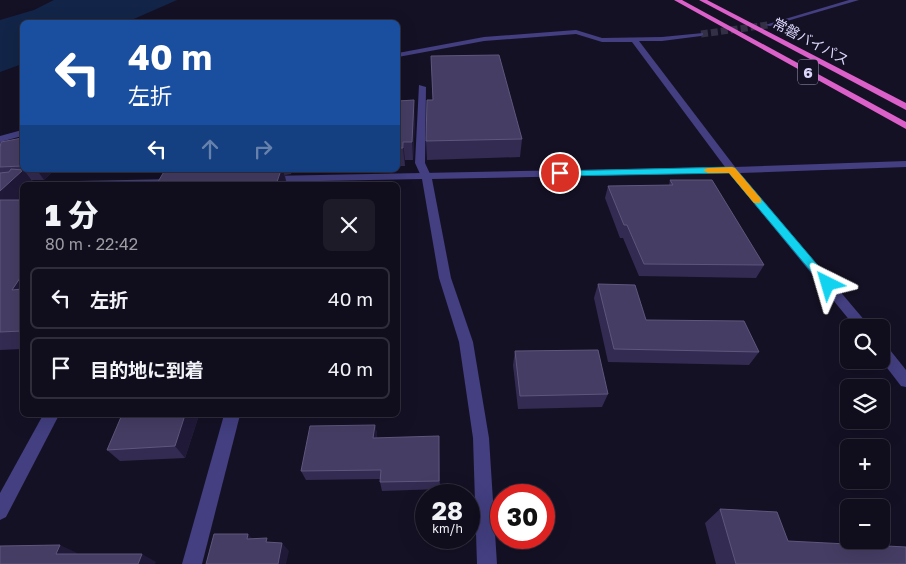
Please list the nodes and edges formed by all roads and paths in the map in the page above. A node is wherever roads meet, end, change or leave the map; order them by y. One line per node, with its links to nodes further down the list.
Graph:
1 (677, 0): 4 (highway, 常磐バイパス / 6)
2 (702, 0): 10 (highway, 常磐バイパス / 6)
3 (856, 0): 5 (street)
4 (710, 18): 11 (highway, 常磐バイパス / 6)
5 (768, 25)
6 (702, 34): 7 (street)
7 (634, 39): 8 (street); 15 (street)
8 (400, 55)
9 (422, 87): 16 (street)
10 (906, 107)
11 (906, 126)
12 (20, 133): 13 (street)
13 (0, 138)
14 (906, 164): 15 (street)
15 (732, 170): 16 (street); 20 (street)
16 (426, 176): 17 (street); 27 (street)
17 (257, 180)
18 (188, 181): 19 (street)
19 (148, 182)
20 (856, 319)
21 (890, 361): 22 (street)
22 (906, 382)
23 (50, 417): 25 (street)
24 (231, 417): 26 (street)
25 (0, 511)
26 (192, 564)
27 (487, 564)

